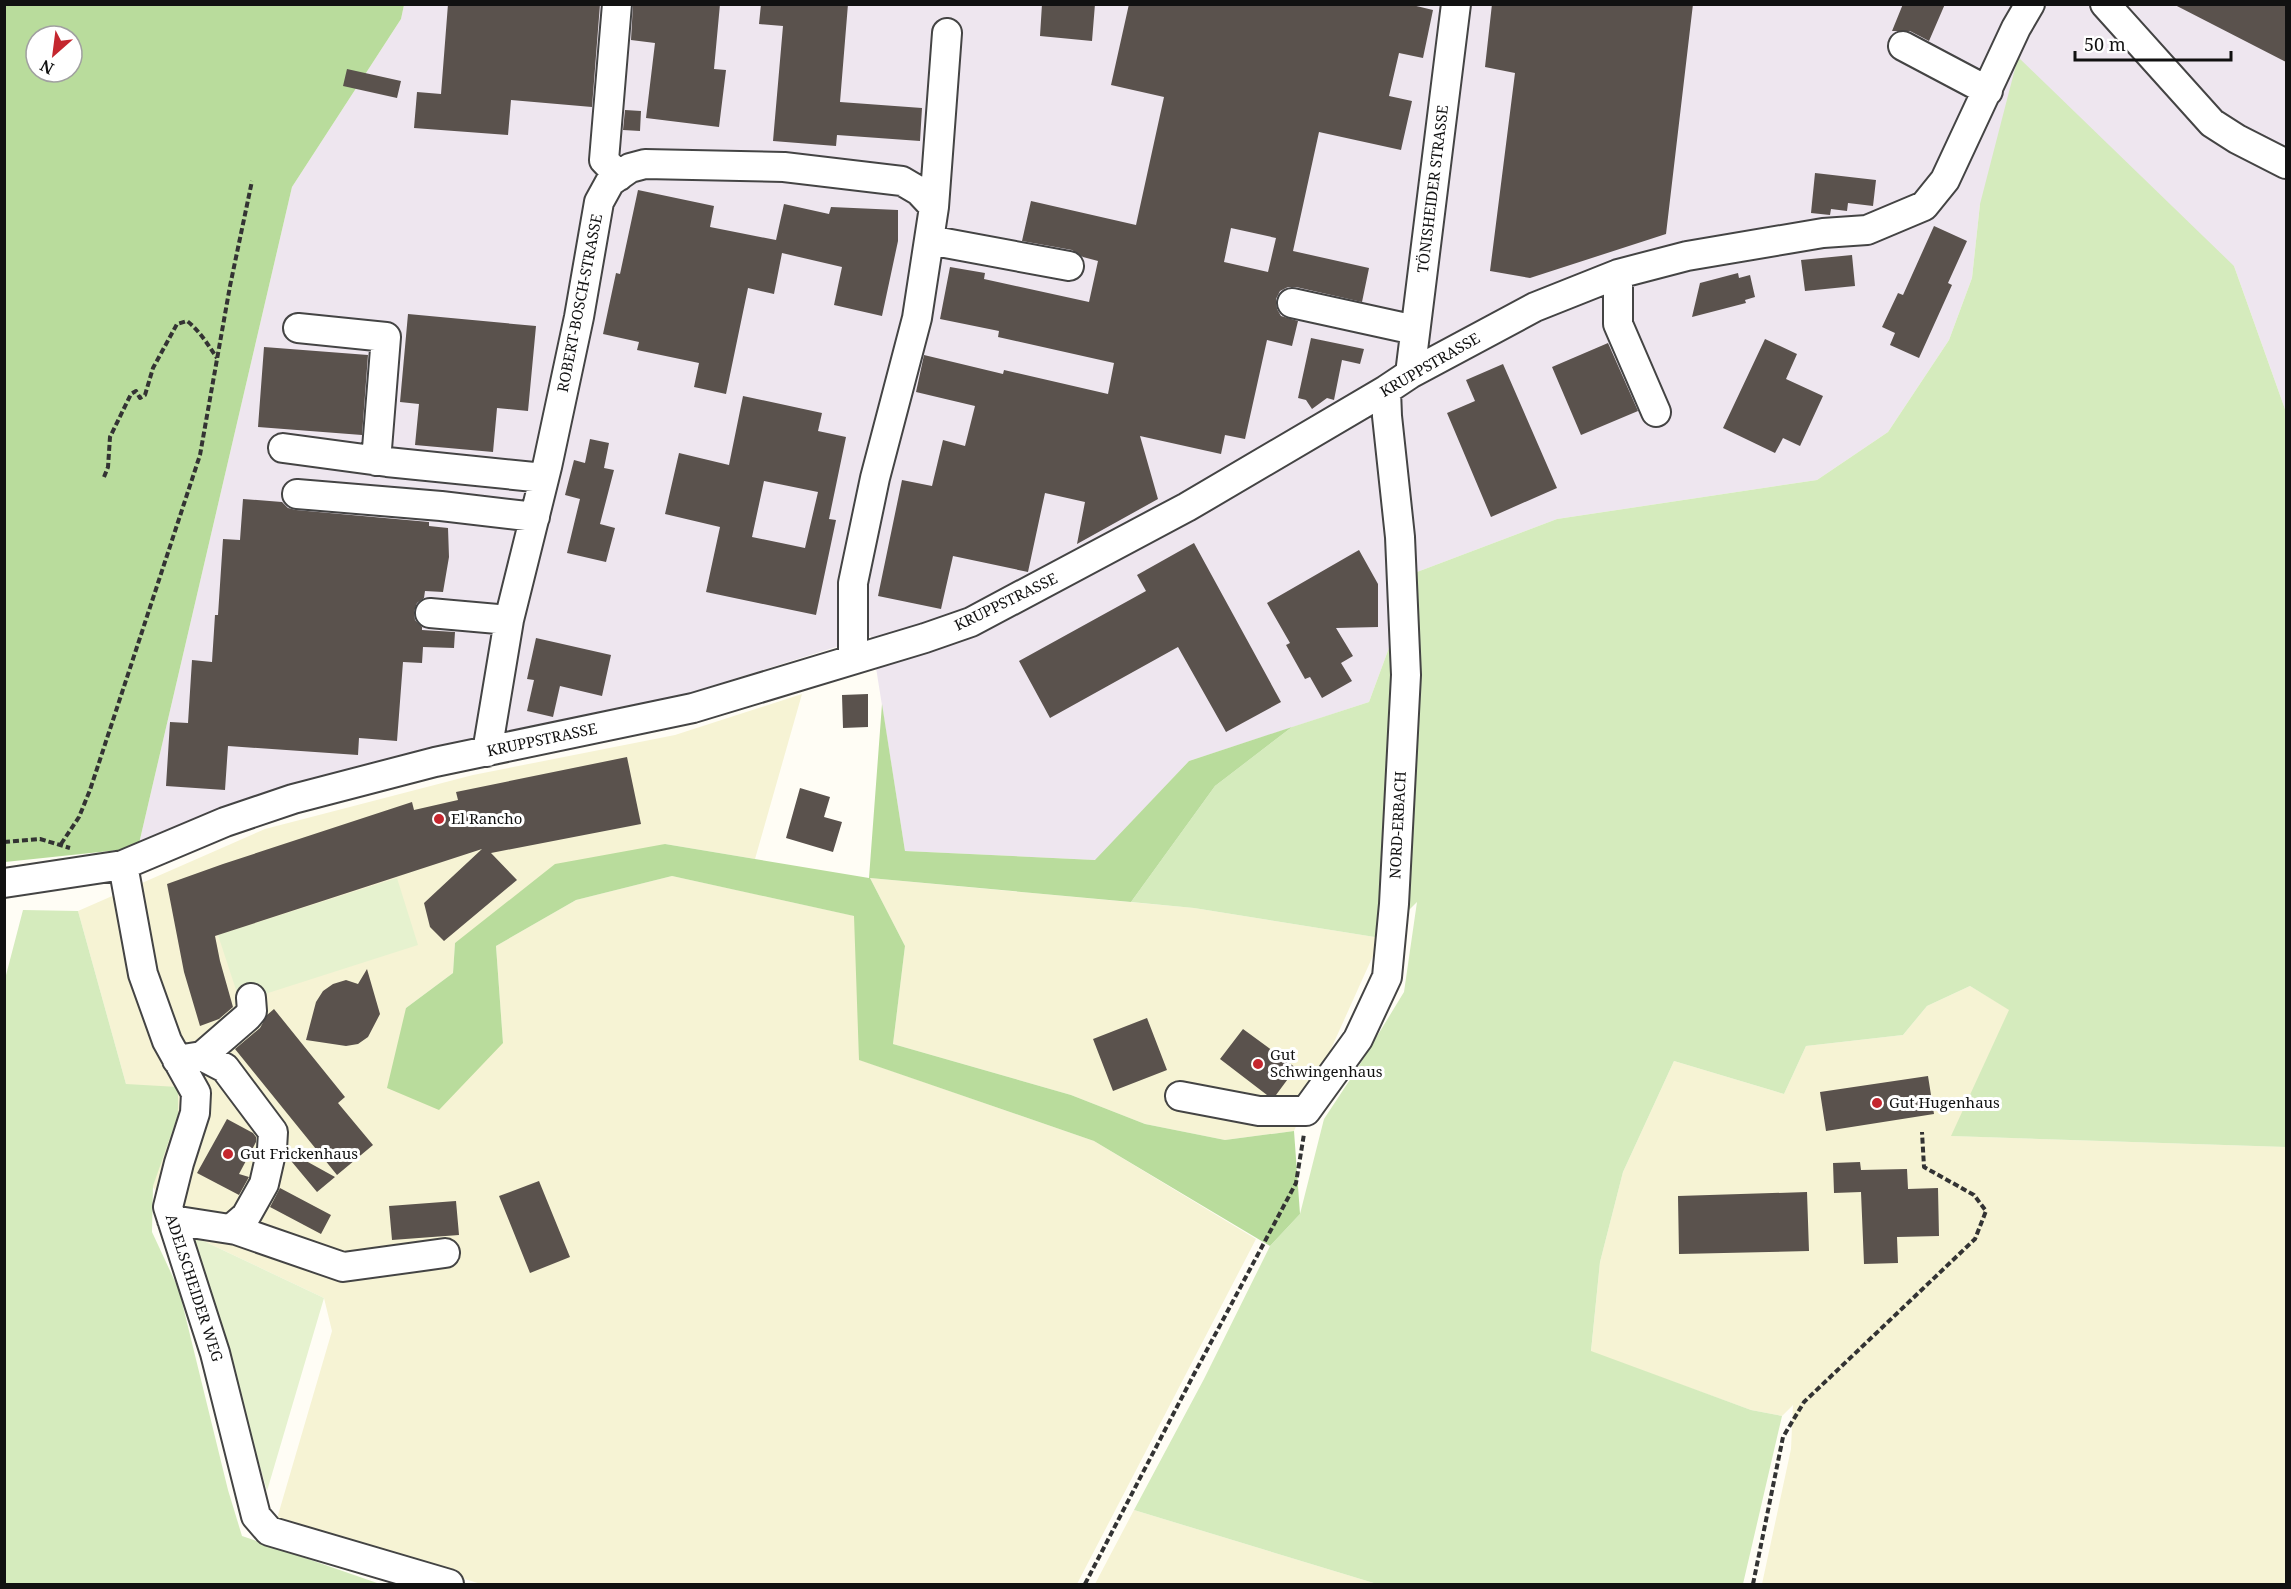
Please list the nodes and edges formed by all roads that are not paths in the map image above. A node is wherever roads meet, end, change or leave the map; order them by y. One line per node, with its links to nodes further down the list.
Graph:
1 (617, 4): 9 (street)
2 (1456, 4): 16 (street, TÖNISHEIDER STRASSE)
3 (2030, 4): 7 (street, KRUPPSTRASSE)
4 (2105, 4): 8 (street)
5 (947, 33): 10 (street)
6 (1903, 46): 7 (street)
7 (1988, 91): 13 (street, KRUPPSTRASSE)
8 (2286, 164)
9 (620, 176): 10 (street, ROBERT-BOSCH-STRASSE); 22 (street, ROBERT-BOSCH-STRASSE)
10 (934, 207): 11 (street)
11 (929, 240): 12 (street); 27 (street)
12 (1070, 266)
13 (1618, 274): 17 (street, KRUPPSTRASSE); 19 (street)
14 (1292, 303): 16 (street)
15 (298, 328): 21 (street)
16 (1415, 330): 17 (street, TÖNISHEIDER STRASSE)
17 (1410, 374): 18 (street, KRUPPSTRASSE)
18 (1386, 390): 27 (street, KRUPPSTRASSE); 33 (street, NORD-ERBACH)
19 (1656, 412)
20 (283, 448): 21 (street)
21 (376, 461): 22 (street)
22 (544, 478): 24 (street, ROBERT-BOSCH-STRASSE)
23 (297, 494): 24 (street)
24 (535, 517): 26 (street, ROBERT-BOSCH-STRASSE)
25 (430, 613): 26 (street)
26 (509, 620): 28 (street, ROBERT-BOSCH-STRASSE)
27 (852, 659): 28 (street, KRUPPSTRASSE)
28 (487, 752): 29 (street, KRUPPSTRASSE)
29 (111, 866): 30 (street, KRUPPSTRASSE); 32 (street, ADELSCHEIDER WEG)
30 (4, 883)
31 (251, 998): 32 (street)
32 (189, 1058): 34 (street, ADELSCHEIDER WEG); 35 (street)
33 (1180, 1096)
34 (172, 1220): 35 (street); 37 (street, ADELSCHEIDER WEG)
35 (231, 1229): 36 (street)
36 (445, 1253)
37 (449, 1584)

